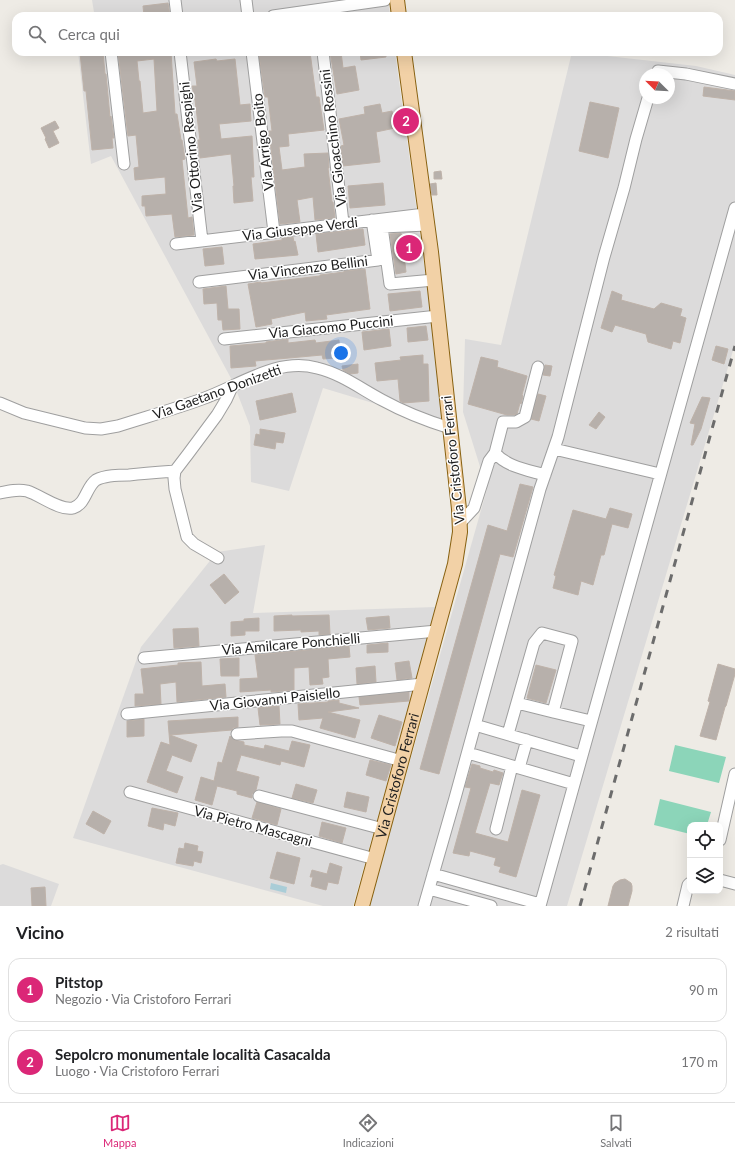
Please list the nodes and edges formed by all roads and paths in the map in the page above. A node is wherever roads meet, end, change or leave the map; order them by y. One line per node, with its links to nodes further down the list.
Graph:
1 (176, 0): 6 (street)
2 (246, 0): 7 (street)
3 (385, 0): 5 (street)
4 (397, 0): 9 (main road)
5 (318, 9): 8 (street)
6 (177, 12)
7 (248, 12)
8 (299, 12)
9 (398, 12)
10 (111, 56): 18 (street)
11 (180, 56): 24 (street, Via Ottorino Respighi)
12 (252, 56): 23 (street, Via Arrigo Boito)
13 (323, 56): 22 (street, Via Gioacchino Rossini)
14 (405, 56): 20 (main road, Via Cristoforo Ferrari)
15 (675, 73): 16 (street)
16 (735, 84)
17 (646, 104): 34 (street)
18 (124, 164)
19 (735, 208): 37 (street)
20 (426, 219): 21 (street, Via Giuseppe Verdi); 26 (main road, Via Cristoforo Ferrari); 26 (street)
21 (372, 220): 22 (street, Via Giuseppe Verdi); 27 (street, Via Vincenzo Bellini)
22 (343, 223): 23 (street, Via Giuseppe Verdi)
23 (274, 232): 24 (street, Via Giuseppe Verdi)
24 (202, 241): 25 (street, Via Giuseppe Verdi)
25 (176, 244)
26 (434, 280): 28 (main road, Via Cristoforo Ferrari)
27 (199, 282)
28 (438, 316): 29 (street, Via Giacomo Puccini); 33 (main road, Via Cristoforo Ferrari)
29 (224, 339)
30 (538, 367): 35 (street)
31 (232, 388): 32 (street, Via Gaetano Donizetti); 33 (street, Via Gaetano Donizetti); 36 (street)
32 (0, 404)
33 (450, 428): 40 (main road, Via Cristoforo Ferrari)
34 (554, 449): 37 (street); 38 (street)
35 (495, 453): 38 (street); 40 (street)
36 (175, 471): 39 (street); 41 (street)
37 (660, 474): 48 (street)
38 (545, 475): 49 (street)
39 (0, 493)
40 (460, 523): 42 (main road, Via Cristoforo Ferrari)
41 (218, 558)
42 (437, 631): 43 (street, Via Amilcare Ponchielli); 44 (main road, Via Cristoforo Ferrari)
43 (144, 658)
44 (423, 684): 47 (street, Via Giovanni Paisiello); 55 (main road, Via Cristoforo Ferrari)
45 (517, 703): 46 (street); 46 (street); 51 (street)
46 (553, 712): 48 (street)
47 (127, 714)
48 (591, 721): 54 (street)
49 (475, 725): 51 (street); 53 (street)
50 (236, 734): 55 (street)
51 (508, 734): 52 (street)
52 (527, 740): 54 (street); 56 (street)
53 (468, 753): 56 (street); 65 (street)
54 (581, 756): 58 (street)
55 (402, 761): 62 (main road, Via Cristoforo Ferrari)
56 (516, 767): 58 (street); 63 (street)
57 (735, 774): 61 (street)
58 (574, 784): 70 (street)
59 (130, 792): 64 (street, Via Pietro Mascagni)
60 (259, 796): 62 (street)
61 (723, 827)
62 (383, 829): 64 (main road, Via Cristoforo Ferrari)
63 (496, 829)
64 (375, 859): 71 (main road, Via Cristoforo Ferrari)
65 (433, 874): 68 (street); 70 (street)
66 (723, 881): 67 (street)
67 (735, 884)
68 (429, 889): 72 (street); 73 (street)
69 (687, 889): 74 (street)
70 (540, 905)
71 (362, 906)
72 (424, 906)
73 (491, 906)
74 (683, 906)

